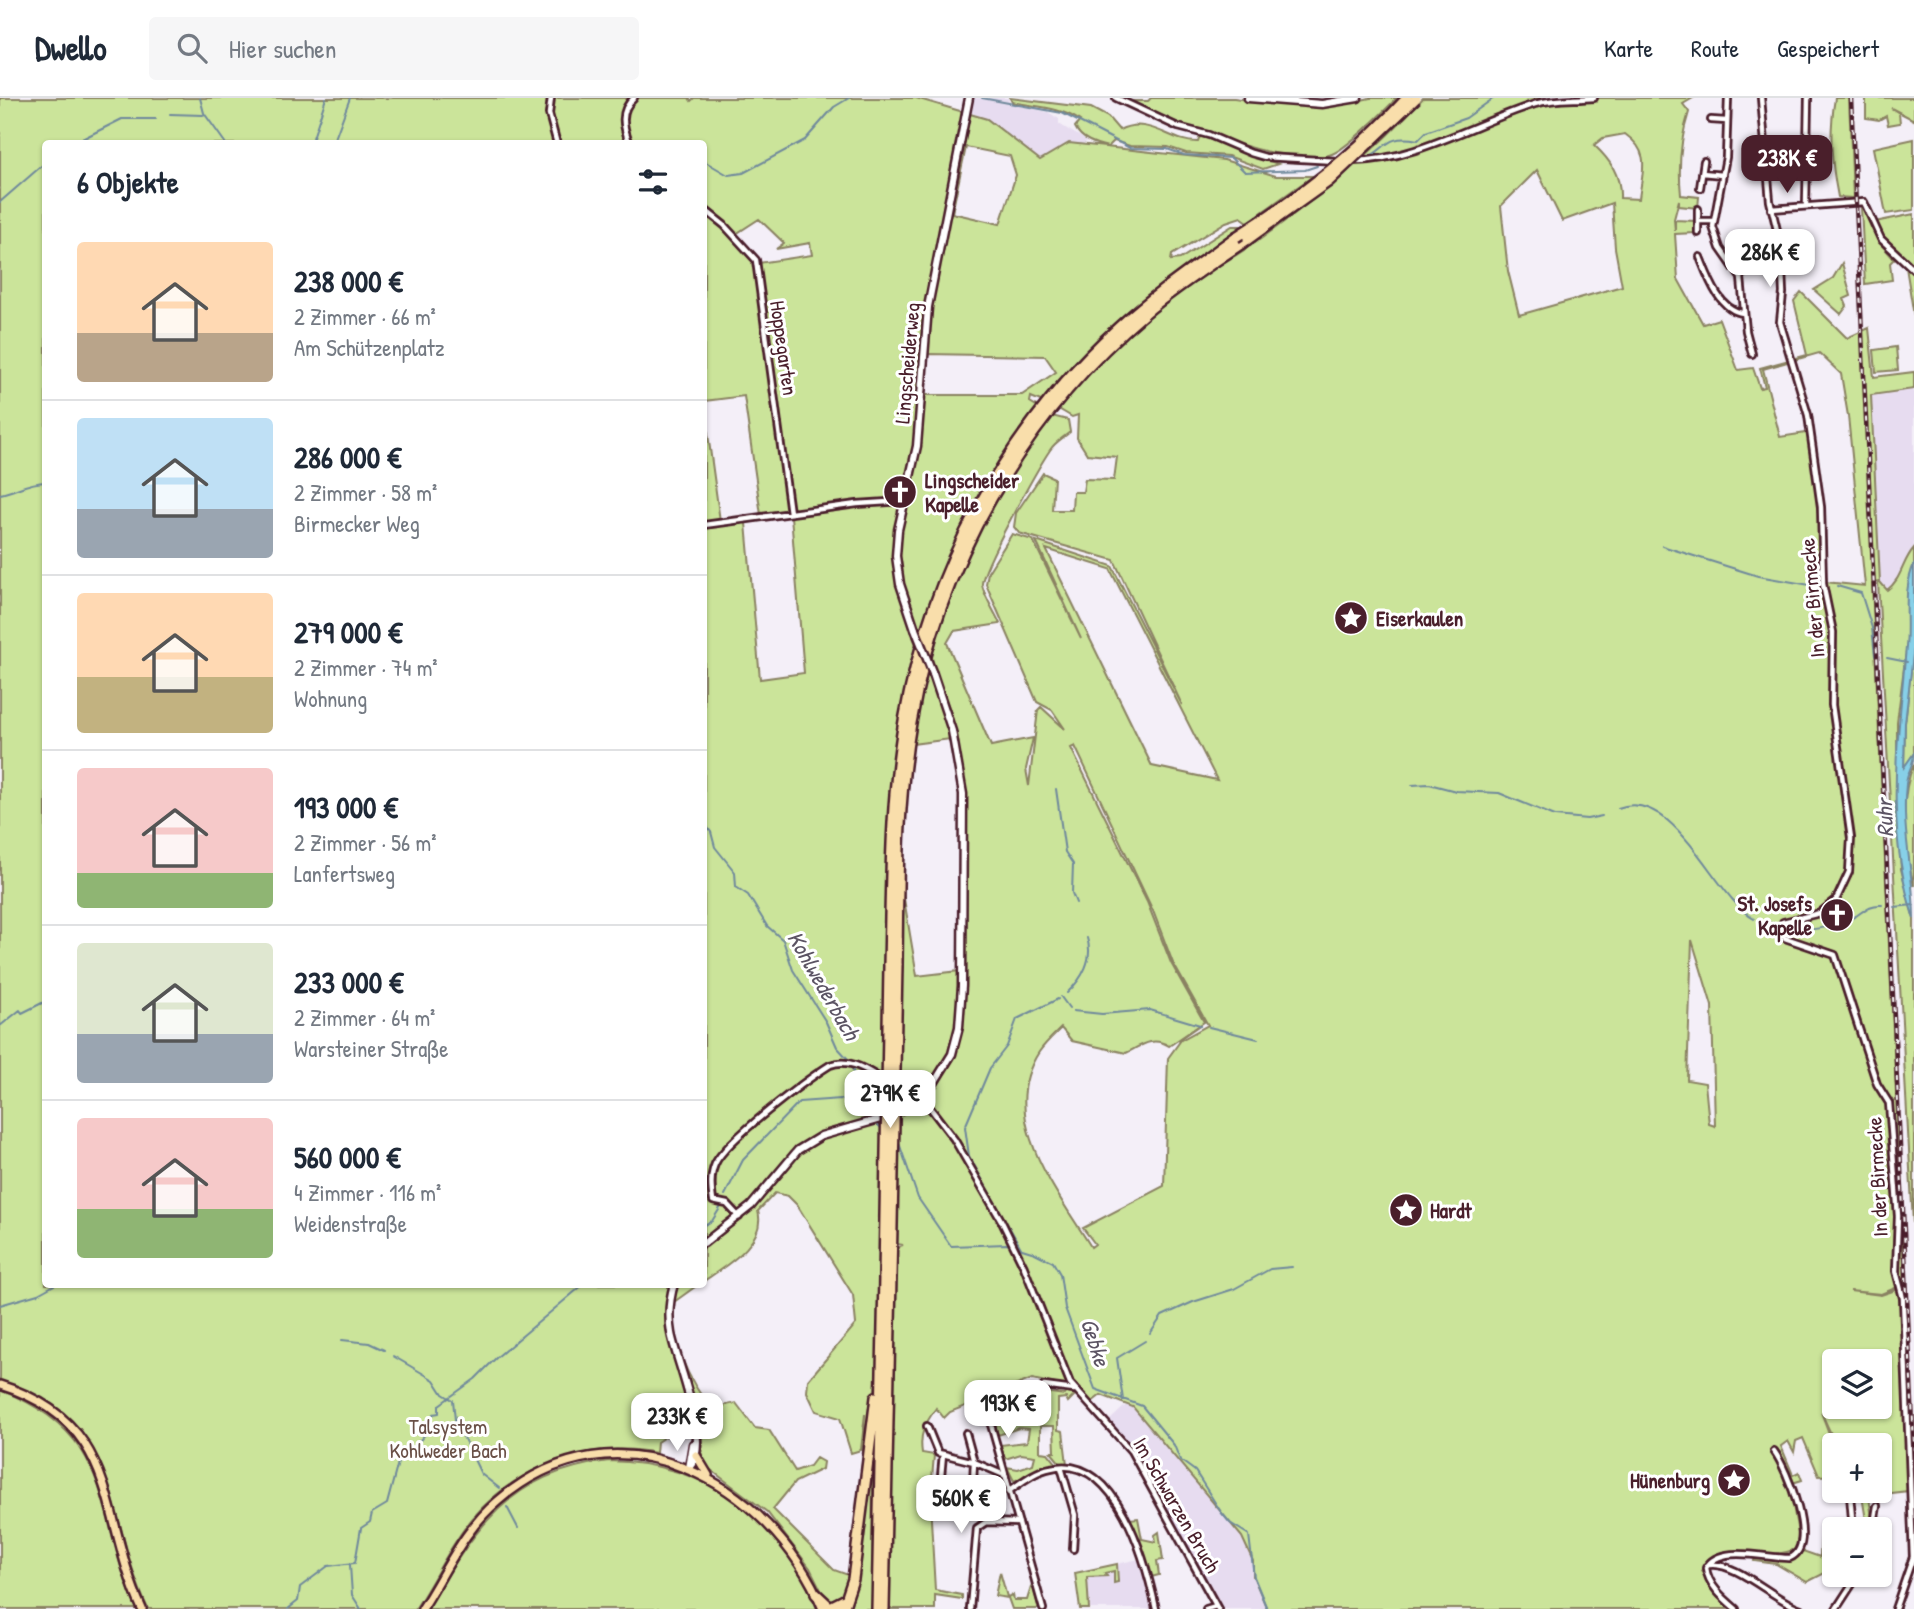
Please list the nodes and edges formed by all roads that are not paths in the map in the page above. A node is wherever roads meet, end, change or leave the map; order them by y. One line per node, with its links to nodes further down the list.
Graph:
1 (551, 98): 15 (street)
2 (634, 98): 16 (street)
3 (969, 98): 32 (street, Lingscheiderweg)
4 (1116, 98): 9 (street)
5 (1248, 98): 6 (street)
6 (1358, 98)
7 (1407, 98): 35 (highway, bridge)
8 (1416, 98): 35 (highway, bridge)
9 (1594, 98)
10 (1728, 98): 14 (street)
11 (1761, 98): 23 (street)
12 (1808, 98): 21 (street)
13 (1711, 120): 14 (street)
14 (1726, 121): 19 (street)
15 (556, 140)
16 (630, 140)
17 (1704, 162): 18 (street)
18 (1702, 173): 19 (street); 20 (street)
19 (1723, 175): 26 (street)
20 (1700, 188)
21 (1806, 205): 23 (street); 29 (street)
22 (1698, 209): 25 (street)
23 (1771, 209): 83 (street, In der Birmecke)
24 (707, 211): 33 (street, Hoppegarten)
25 (1698, 221): 26 (street); 27 (street)
26 (1714, 221): 30 (street)
27 (1698, 233)
28 (1700, 257): 30 (street)
29 (1914, 270)
30 (1743, 313): 31 (street)
31 (1752, 354)
32 (904, 501): 33 (street); 36 (street, Lingscheiderweg, bridge)
33 (790, 513): 34 (street)
34 (707, 526)
35 (893, 965): 40 (highway, bridge)
36 (921, 1096): 38 (street, Lingscheiderweg); 45 (street, Im Schwarzen Bruch)
37 (911, 1097): 38 (street)
38 (739, 1217): 39 (street, Lingscheiderweg)
39 (707, 1241)
40 (887, 1277): 42 (highway); 75 (highway)
41 (673, 1288): 49 (street)
42 (882, 1364): 66 (highway); 74 (highway)
43 (0, 1385): 70 (main road)
44 (1044, 1386): 45 (street)
45 (1075, 1390): 69 (street, Im Schwarzen Bruch)
46 (984, 1399): 56 (street)
47 (927, 1426): 51 (street)
48 (966, 1433): 53 (street)
49 (695, 1439): 52 (street); 55 (street)
50 (1774, 1451): 65 (street)
51 (943, 1454): 53 (street); 60 (street)
52 (696, 1455): 55 (street); 57 (main road)
53 (975, 1462): 56 (street); 58 (street)
54 (1061, 1466): 59 (street); 64 (street); 78 (street)
55 (689, 1468): 57 (main road); 71 (main road)
56 (1005, 1476): 59 (street)
57 (713, 1480): 68 (main road)
58 (973, 1483)
59 (1009, 1491): 63 (street)
60 (939, 1498)
61 (1877, 1506): 62 (street)
62 (1875, 1517)
63 (1019, 1523): 76 (street); 77 (street)
64 (1073, 1549)
65 (1714, 1562): 80 (street); 81 (street)
66 (853, 1580): 68 (highway); 73 (highway)
67 (1851, 1587): 82 (street)
68 (817, 1594): 72 (main road)
69 (1217, 1607): 79 (street)
70 (142, 1609)
71 (422, 1609)
72 (823, 1609)
73 (843, 1609)
74 (877, 1609)
75 (884, 1609)
76 (970, 1609)
77 (1043, 1609)
78 (1156, 1609)
79 (1206, 1609)
80 (1736, 1609)
81 (1801, 1609)
82 (1836, 1609)
83 (1895, 1609)

